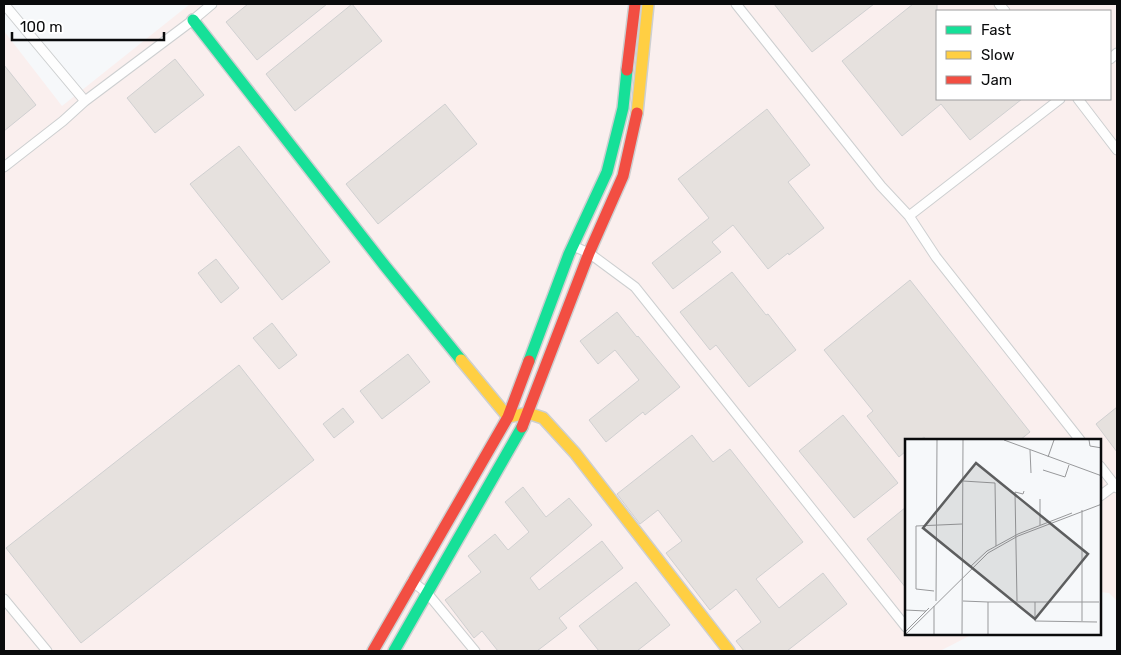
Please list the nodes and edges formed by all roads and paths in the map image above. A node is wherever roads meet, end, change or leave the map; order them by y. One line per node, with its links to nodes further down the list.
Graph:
1 (4, 4): 9 (street)
2 (212, 4): 6 (street)
3 (635, 4): 13 (street)
4 (648, 4): 14 (street)
5 (736, 4): 12 (street)
6 (193, 20): 9 (street); 16 (street)
7 (1059, 100): 12 (street)
8 (1079, 100): 10 (street)
9 (85, 101): 11 (street)
10 (1117, 150)
11 (4, 167)
12 (909, 216): 17 (street)
13 (573, 246): 14 (street); 16 (street)
14 (589, 253): 15 (street); 24 (street)
15 (528, 413): 16 (street); 22 (street); 29 (street)
16 (508, 417): 21 (street)
17 (1079, 439)
18 (1101, 467): 19 (street)
19 (1116, 486): 20 (street)
20 (1101, 495)
21 (412, 581): 22 (street); 26 (street)
22 (428, 594): 27 (street); 28 (street)
23 (4, 599): 25 (street)
24 (905, 626)
25 (47, 651)
26 (373, 651)
27 (394, 651)
28 (475, 651)
29 (729, 651)

